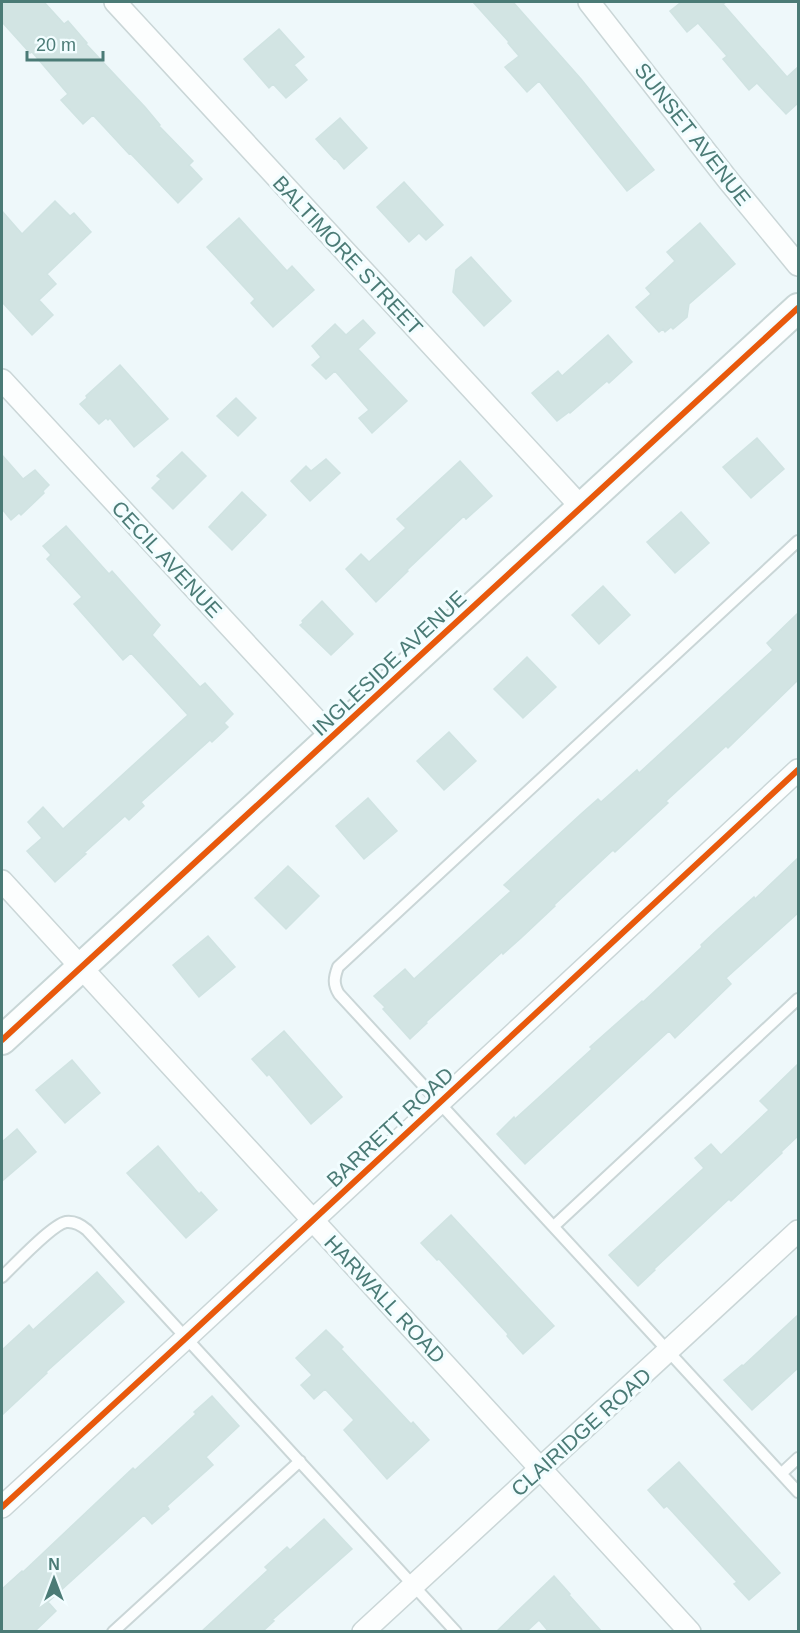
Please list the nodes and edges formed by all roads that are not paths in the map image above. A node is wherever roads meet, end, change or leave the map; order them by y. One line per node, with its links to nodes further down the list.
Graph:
1 (115, 2): 6 (street, BALTIMORE STREET)
2 (589, 2): 3 (street, SUNSET AVENUE)
3 (798, 265)
4 (798, 308): 6 (main road, INGLESIDE AVENUE)
5 (2, 380): 8 (street, CECIL AVENUE)
6 (582, 508): 8 (main road, INGLESIDE AVENUE)
7 (798, 541): 14 (lane)
8 (332, 737): 11 (main road, INGLESIDE AVENUE)
9 (798, 770): 14 (street, BARRETT ROAD)
10 (2, 881): 11 (street, HARWALL ROAD)
11 (81, 967): 13 (main road, INGLESIDE AVENUE); 15 (street, HARWALL ROAD)
12 (798, 999): 16 (lane)
13 (2, 1040)
14 (440, 1103): 15 (street, BARRETT ROAD); 16 (lane)
15 (313, 1221): 19 (street, BARRETT ROAD); 23 (street, HARWALL ROAD)
16 (554, 1226): 20 (lane)
17 (798, 1231): 20 (street, CLAIRIDGE ROAD)
18 (2, 1277): 19 (lane)
19 (186, 1338): 22 (lane); 26 (street, BARRETT ROAD)
20 (669, 1352): 23 (street, CLAIRIDGE ROAD); 24 (lane)
21 (798, 1458): 24 (lane)
22 (300, 1461): 27 (lane); 28 (lane)
23 (541, 1468): 27 (street, CLAIRIDGE ROAD); 31 (street, HARWALL ROAD)
24 (782, 1473): 25 (lane)
25 (798, 1492)
26 (2, 1507)
27 (413, 1586): 29 (street, CLAIRIDGE ROAD); 30 (lane)
28 (113, 1632)
29 (363, 1632)
30 (456, 1632)
31 (690, 1632)

